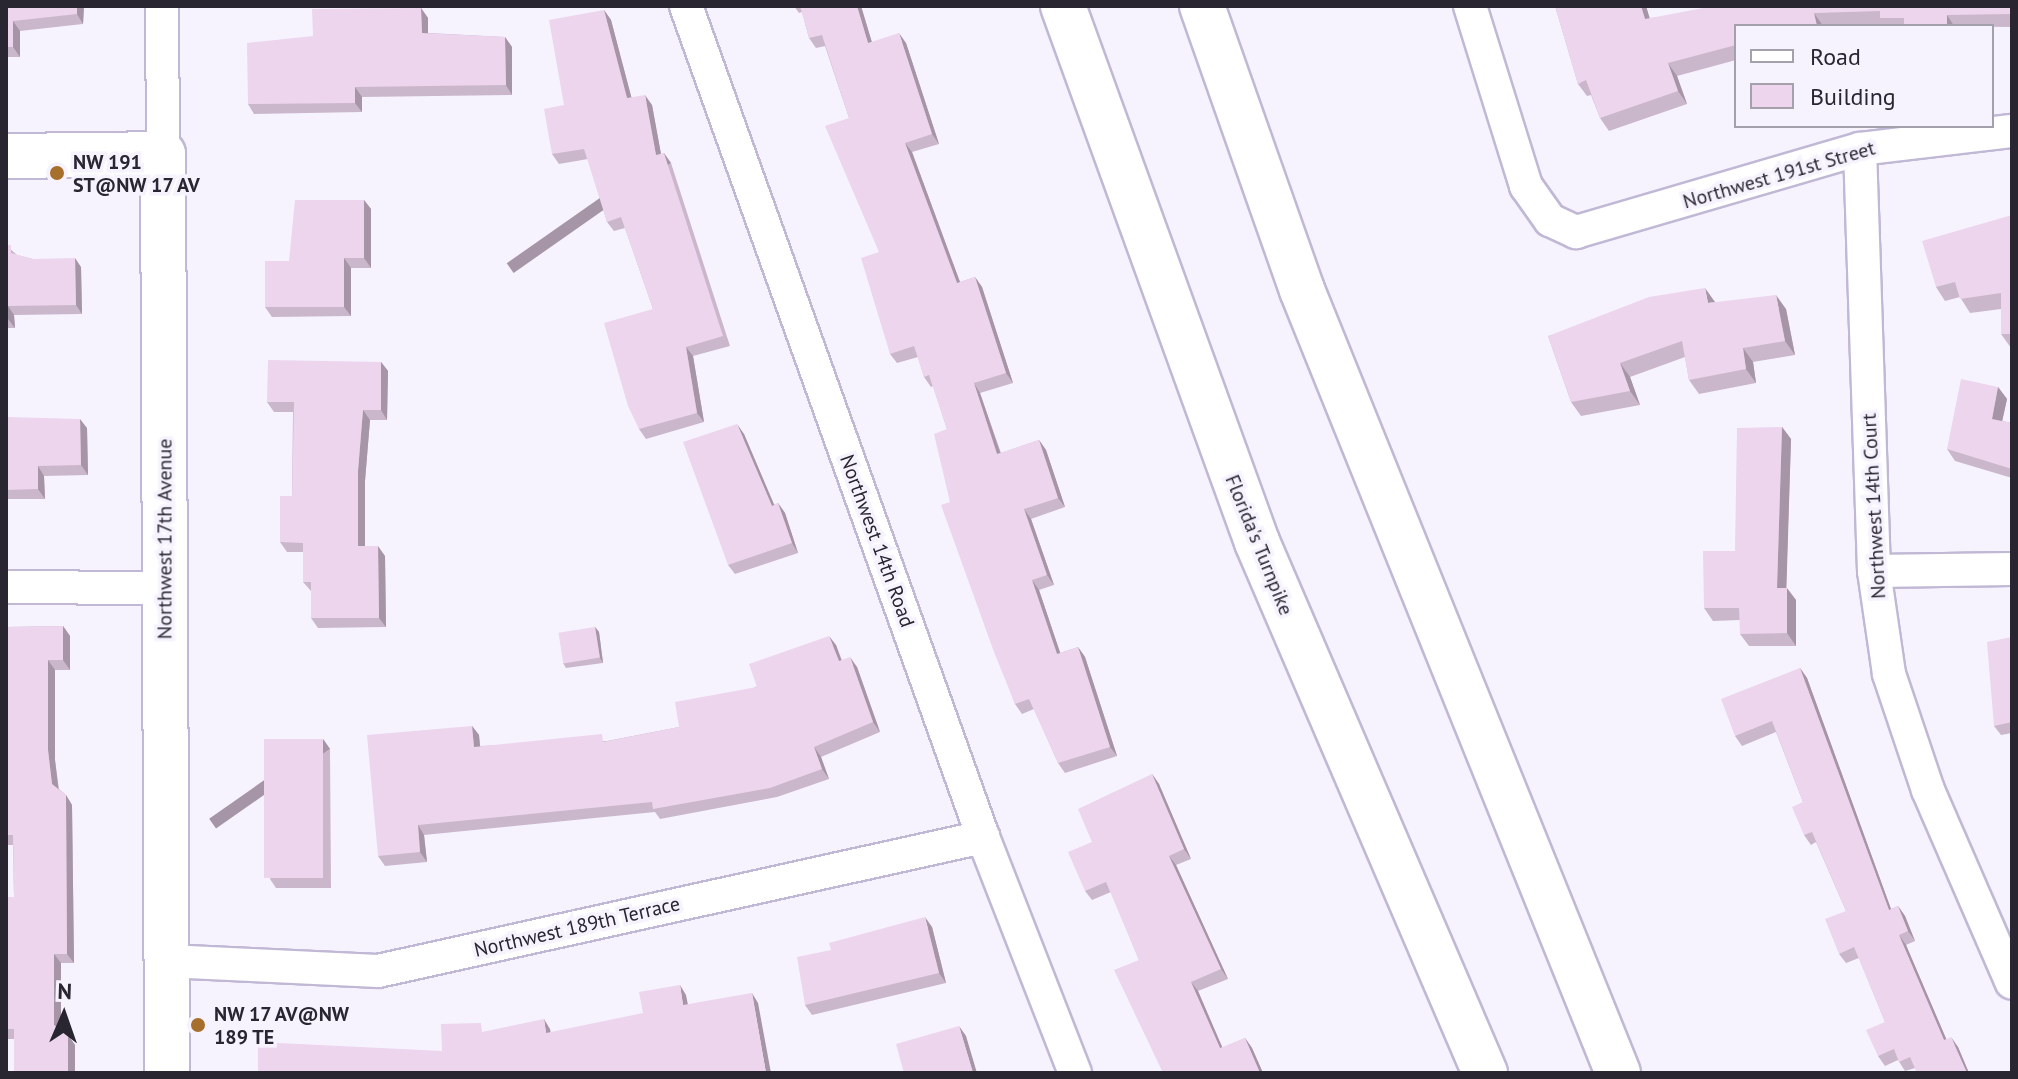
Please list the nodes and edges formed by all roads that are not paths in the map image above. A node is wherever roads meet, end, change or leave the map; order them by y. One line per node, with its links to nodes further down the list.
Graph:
1 (162, 6): 8 (street, Northwest 17th Avenue)
2 (686, 6): 14 (street, Northwest 14th Road)
3 (1063, 6): 19 (main road, Florida's Turnpike)
4 (1202, 6): 20 (main road)
5 (1470, 6): 7 (street, Northwest 191st Street)
6 (2012, 131): 7 (street, Northwest 191st Street)
7 (1860, 149): 11 (street, Northwest 14th Court)
8 (163, 154): 9 (main road); 13 (main road, Northwest 17th Avenue)
9 (6, 156)
10 (2012, 569): 11 (street)
11 (1874, 571): 16 (street, Northwest 14th Court)
12 (6, 587): 13 (street)
13 (165, 588): 15 (main road, Northwest 17th Avenue)
14 (983, 837): 15 (street, Northwest 189th Terrace); 18 (street, Northwest 14th Road)
15 (167, 961): 17 (main road, Northwest 17th Avenue)
16 (2012, 983)
17 (167, 1073)
18 (1075, 1073)
19 (1485, 1073)
20 (1618, 1073)

